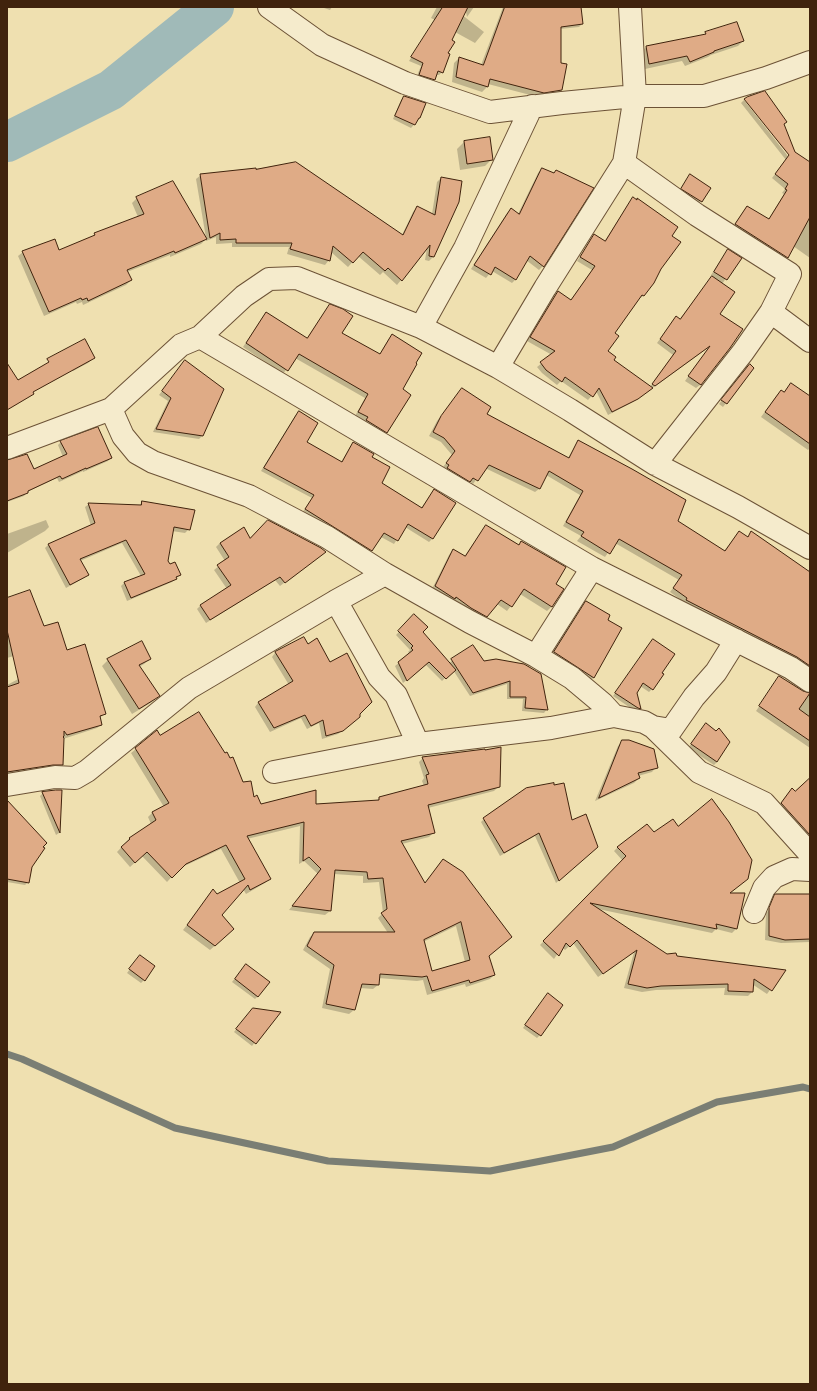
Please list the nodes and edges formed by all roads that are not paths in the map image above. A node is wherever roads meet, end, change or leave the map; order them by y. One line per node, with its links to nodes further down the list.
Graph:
1 (270, 7): 5 (street)
2 (630, 7): 4 (street)
3 (810, 62): 4 (street)
4 (635, 96): 5 (street); 6 (street)
5 (532, 106): 8 (street)
6 (624, 163): 7 (street); 11 (street)
7 (771, 312): 10 (street); 14 (street)
8 (421, 327): 9 (street); 11 (street)
9 (200, 337): 12 (street); 16 (street)
10 (810, 341)
11 (498, 367): 14 (street)
12 (111, 409): 13 (street); 17 (street)
13 (7, 448)
14 (655, 464): 15 (street)
15 (810, 548)
16 (592, 568): 19 (street); 20 (street)
17 (385, 574): 18 (street); 20 (street)
18 (336, 601): 24 (street); 26 (street)
19 (736, 640): 21 (street); 23 (street)
20 (536, 656): 22 (street)
21 (810, 681)
22 (614, 716): 23 (street); 24 (street)
23 (653, 727): 27 (street)
24 (418, 744): 25 (street)
25 (274, 772)
26 (7, 785)
27 (810, 854)
28 (810, 870): 29 (street)
29 (754, 912)

